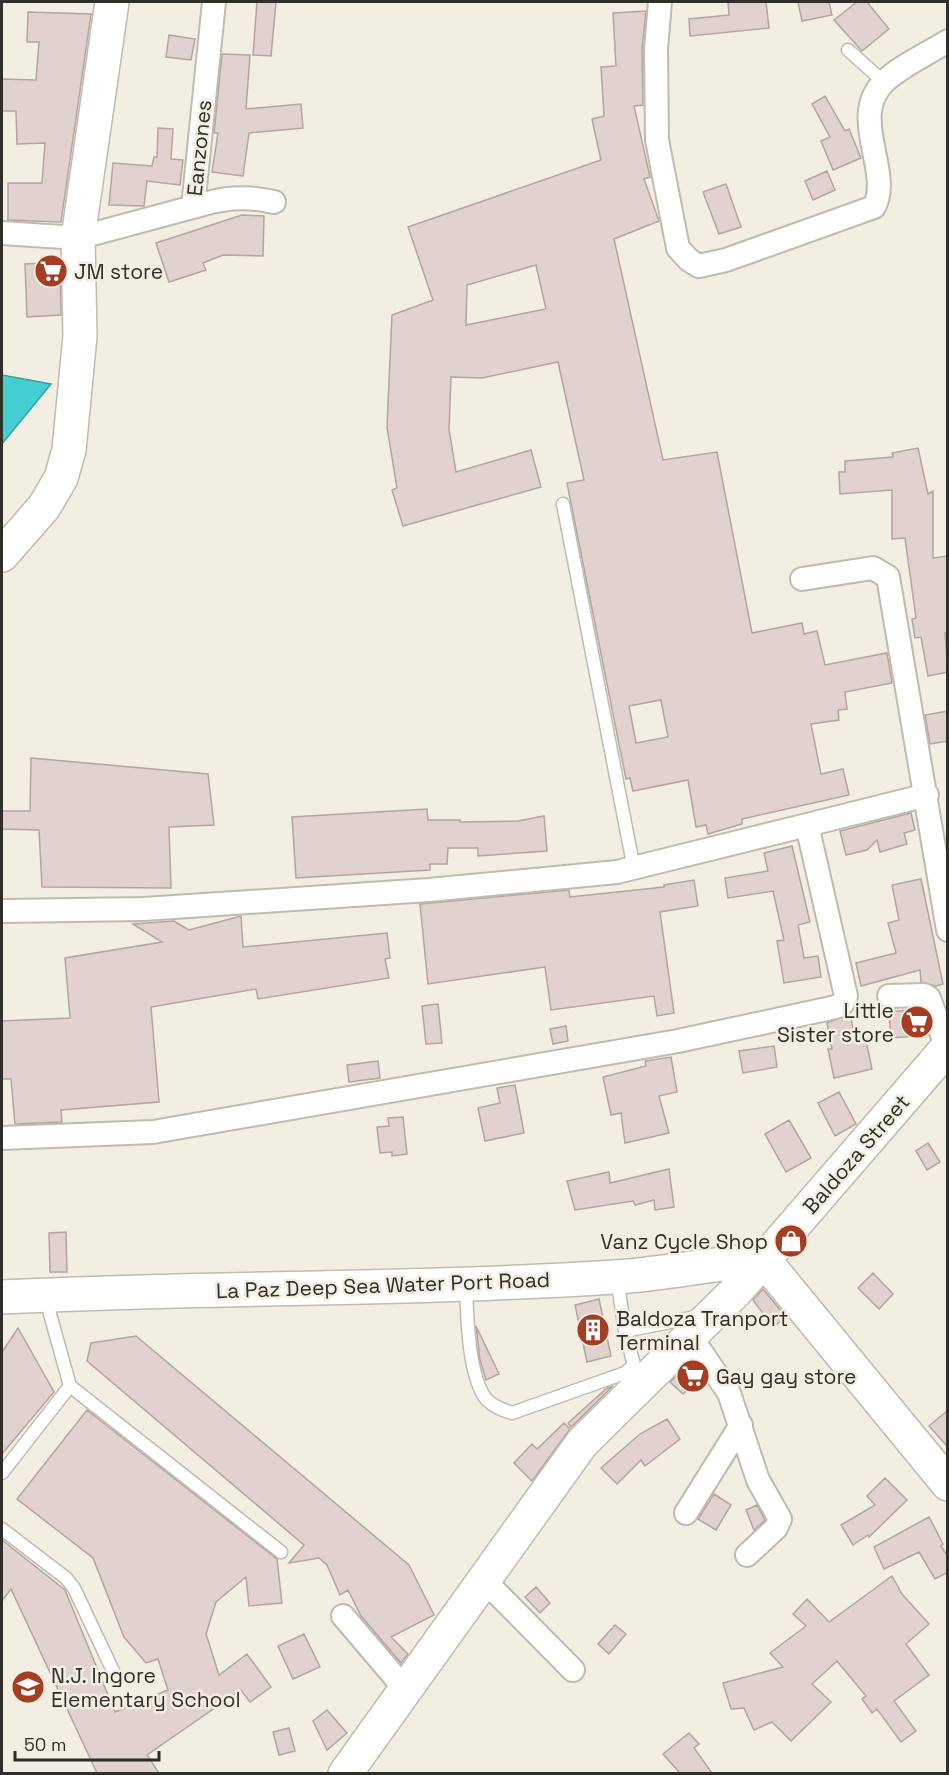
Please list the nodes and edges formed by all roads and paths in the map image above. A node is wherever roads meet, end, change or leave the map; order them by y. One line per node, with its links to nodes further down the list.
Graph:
1 (111, 2): 10 (main road)
2 (214, 2): 8 (street, Eanzones)
3 (660, 2): 6 (street)
4 (948, 41): 6 (street)
5 (848, 50): 6 (lane)
6 (884, 82)
7 (274, 202): 8 (street)
8 (193, 207): 10 (street, Eanzones)
9 (2, 233): 10 (street, Eanzones)
10 (78, 238): 12 (main road)
11 (563, 504): 16 (lane)
12 (2, 555)
13 (802, 579): 14 (street)
14 (927, 795): 15 (street); 18 (street)
15 (807, 825): 16 (street); 21 (street)
16 (634, 869): 17 (street)
17 (2, 911)
18 (948, 930)
19 (889, 996): 20 (street)
20 (947, 1048): 22 (main road, Baldoza Street)
21 (2, 1138)
22 (764, 1260): 23 (main road, La Paz Deep Sea Water Port Road); 28 (main road, Baldoza Street); 34 (main road)
23 (696, 1266): 24 (main road, La Paz Deep Sea Water Port Road); 28 (main road)
24 (617, 1277): 25 (main road, La Paz Deep Sea Water Port Road); 29 (lane)
25 (466, 1284): 26 (main road, La Paz Deep Sea Water Port Road); 29 (lane)
26 (45, 1295): 27 (main road, La Paz Deep Sea Water Port Road); 31 (lane)
27 (2, 1297)
28 (713, 1313): 29 (lane); 30 (main road, Baldoza Street)
29 (625, 1331)
30 (691, 1337): 32 (street); 39 (main road, Baldoza Street)
31 (70, 1386): 33 (lane); 37 (lane)
32 (741, 1425): 35 (street); 38 (street)
33 (2, 1473)
34 (948, 1484)
35 (686, 1513)
36 (2, 1529): 42 (lane)
37 (281, 1552)
38 (747, 1555)
39 (483, 1579): 41 (street); 43 (main road, Baldoza Street)
40 (343, 1616): 43 (street)
41 (573, 1670)
42 (114, 1673)
43 (405, 1689): 44 (main road, Baldoza Street)
44 (345, 1773)

